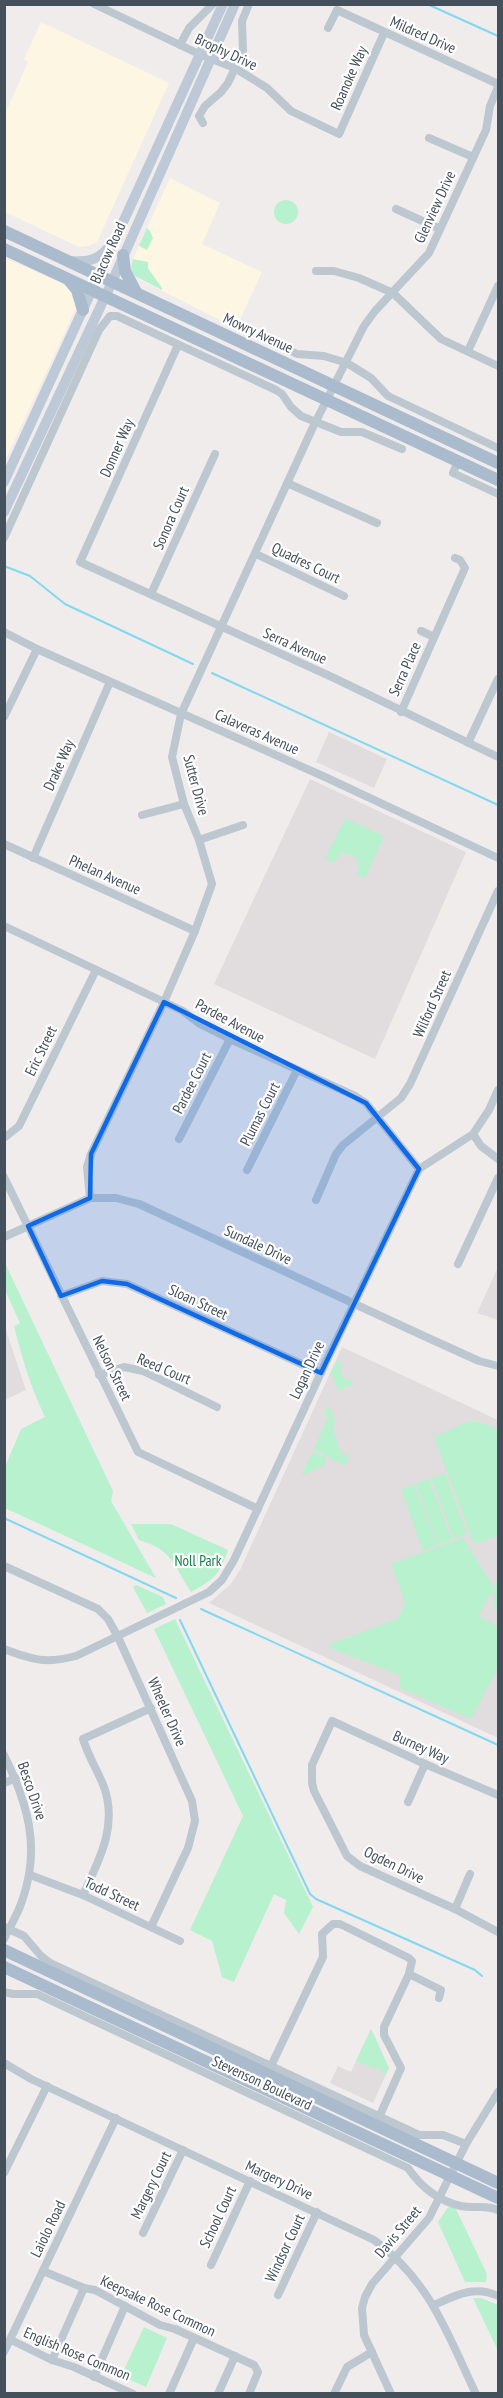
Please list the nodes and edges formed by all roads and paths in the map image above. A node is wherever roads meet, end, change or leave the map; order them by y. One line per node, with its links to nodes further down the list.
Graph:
1 (94, 4): 8 (street, Brophy Drive)
2 (213, 4): 8 (street)
3 (223, 4): 9 (main road, Blacow Road)
4 (235, 4): 10 (main road, Blacow Road)
5 (249, 4): 11 (street)
6 (328, 28): 7 (street, Mildred Drive)
7 (384, 33): 12 (street, Mildred Drive); 14 (street, Roanoke Way)
8 (180, 45): 9 (street, Brophy Drive)
9 (199, 54): 10 (street, Brophy Drive); 20 (main road, Blacow Road)
10 (210, 59): 11 (street, Brophy Drive); 22 (main road, Blacow Road)
11 (235, 68): 13 (street); 14 (street, Brophy Drive)
12 (498, 86): 16 (street, Glenview Drive)
13 (203, 123)
14 (339, 134)
15 (429, 138): 16 (street)
16 (473, 157): 18 (street, Glenview Drive)
17 (396, 209): 18 (street)
18 (440, 229): 31 (street, Glenview Drive)
19 (4, 231): 23 (main road, Mowry Avenue)
20 (118, 233): 23 (main road); 25 (main road, Blacow Road)
21 (4, 249): 26 (main road, Mowry Avenue)
22 (123, 255): 27 (main road, Blacow Road); 30 (main road)
23 (69, 261): 25 (main road, Mowry Avenue)
24 (316, 271): 31 (street)
25 (99, 276): 27 (main road, Mowry Avenue); 29 (main road, Blacow Road)
26 (68, 279): 29 (main road, Mowry Avenue); 33 (main road)
27 (112, 282): 30 (main road, Mowry Avenue); 32 (main road, Blacow Road)
28 (498, 286): 36 (street)
29 (92, 290): 32 (main road, Mowry Avenue); 33 (main road, Blacow Road)
30 (137, 293): 39 (main road, Mowry Avenue)
31 (393, 293): 36 (street); 37 (street, Glenview Drive)
32 (105, 296): 40 (main road, Mowry Avenue); 51 (main road, Blacow Road)
33 (83, 310): 48 (main road, Blacow Road)
34 (178, 345): 41 (street); 53 (street); 56 (street, Donner Way)
35 (281, 345): 37 (street, Mowry Avenue)
36 (468, 351): 38 (street)
37 (347, 363): 39 (street, Glenview Drive); 42 (street, Mowry Avenue)
38 (498, 366)
39 (334, 385): 40 (street, Sutter Drive); 46 (main road, Mowry Avenue)
40 (326, 400): 41 (street, Sutter Drive); 45 (main road, Mowry Avenue)
41 (315, 423): 43 (street); 49 (street, Sutter Drive)
42 (498, 448)
43 (402, 449)
44 (215, 454): 57 (street, Sonora Court)
45 (458, 461): 47 (main road, Mowry Avenue); 50 (street)
46 (498, 463)
47 (498, 480)
48 (4, 482)
49 (287, 483): 52 (street); 54 (street, Sutter Drive)
50 (498, 494)
51 (4, 512)
52 (377, 524)
53 (4, 538)
54 (256, 554): 58 (street, Quadres Court); 59 (street, Sutter Drive)
55 (455, 558): 62 (street, Serra Place)
56 (80, 562): 57 (street, Serra Avenue)
57 (151, 594): 59 (street, Serra Avenue)
58 (344, 596)
59 (222, 628): 66 (street, Serra Avenue); 67 (street, Sutter Drive)
60 (421, 631): 62 (street, Serra Place)
61 (4, 632): 63 (street, Calaveras Avenue)
62 (434, 638): 66 (street, Serra Place)
63 (37, 649): 65 (street, Calaveras Avenue); 68 (street)
64 (498, 679): 69 (street)
65 (110, 682): 67 (street, Calaveras Avenue); 76 (street, Drake Way)
66 (401, 712): 69 (street, Serra Avenue)
67 (181, 714): 71 (street, Sutter Drive); 77 (street, Calaveras Avenue)
68 (4, 717)
69 (468, 743): 70 (street, Serra Avenue)
70 (498, 757)
71 (184, 804): 72 (street); 74 (street, Sutter Drive)
72 (142, 815)
73 (243, 825): 74 (street)
74 (199, 840): 80 (street, Sutter Drive)
75 (4, 844): 76 (street, Phelan Avenue)
76 (33, 858): 80 (street, Phelan Avenue)
77 (498, 858)
78 (498, 891): 86 (street, Wilford Street)
79 (4, 926): 81 (street, Pardee Avenue)
80 (195, 931): 82 (street, Sutter Drive)
81 (96, 970): 82 (street, Pardee Avenue); 88 (street, Eric Street)
82 (164, 1002): 83 (street, Pardee Avenue); 95 (street, Sutter Drive)
83 (230, 1039): 84 (street, Pardee Avenue); 89 (street, Pardee Court)
84 (297, 1070): 86 (street, Pardee Avenue); 92 (street, Plumas Court)
85 (498, 1090): 87 (street)
86 (377, 1118): 91 (street, Pardee Avenue); 96 (street, Wilford Street)
87 (473, 1134): 90 (street); 91 (street)
88 (4, 1138)
89 (179, 1139)
90 (498, 1158)
91 (419, 1169): 101 (street, Logan Drive)
92 (247, 1170)
93 (4, 1177): 97 (street, Nelson Street)
94 (498, 1178): 99 (street)
95 (90, 1197): 97 (street, Sundale Drive); 101 (street, Sundale Drive)
96 (316, 1200)
97 (28, 1226): 98 (street, Sundale Drive); 100 (street, Nelson Street)
98 (4, 1237)
99 (458, 1264)
100 (61, 1296): 103 (street, Sloan Street); 104 (street, Nelson Street)
101 (353, 1304): 102 (street, Sundale Drive); 103 (street, Logan Drive)
102 (498, 1366)
103 (321, 1373): 106 (street, Logan Drive)
104 (99, 1375): 105 (street, Reed Court); 106 (street, Nelson Street)
105 (217, 1407)
106 (258, 1509): 108 (street, Logan Drive)
107 (4, 1566): 108 (street, Wheeler Drive)
108 (118, 1636): 109 (street, Logan Drive); 110 (street, Wheeler Drive)
109 (4, 1649)
110 (151, 1708): 120 (street); 122 (street, Wheeler Drive)
111 (332, 1721): 113 (street, Burney Way); 121 (street, Ogden Drive)
112 (4, 1755): 114 (street, Besco Drive)
113 (425, 1764): 116 (street, Burney Way); 117 (street)
114 (16, 1778): 115 (street); 119 (street, Besco Drive)
115 (4, 1783)
116 (498, 1795)
117 (408, 1802)
118 (470, 1874): 121 (street)
119 (30, 1875): 120 (street, Todd Street); 123 (street, Besco Drive)
120 (83, 1894): 122 (street, Todd Street)
121 (456, 1909): 124 (street, Ogden Drive)
122 (151, 1927): 126 (street, Todd Street)
123 (7, 1928): 125 (street, Besco Drive); 133 (street, Stevenson Boulevard)
124 (498, 1932)
125 (4, 1939)
126 (180, 1941)
127 (4, 1950): 140 (main road, Stevenson Boulevard)
128 (4, 1967): 140 (main road, Stevenson Boulevard)
129 (409, 1974): 131 (street); 133 (street); 136 (street)
130 (4, 1992): 144 (street, Stevenson Boulevard)
131 (438, 1998)
132 (4, 2062): 134 (street, Margery Drive)
133 (271, 2066): 136 (street, Stevenson Boulevard)
134 (47, 2086): 137 (street, Margery Drive); 141 (street)
135 (498, 2092): 138 (street, Davis Street)
136 (380, 2115): 138 (street, Stevenson Boulevard)
137 (116, 2118): 139 (street, Margery Drive); 151 (street, Laiolo Road)
138 (466, 2144): 140 (street, Davis Street)
139 (183, 2150): 142 (street, Margery Drive); 148 (street, Margery Court)
140 (454, 2169): 143 (main road, Stevenson Boulevard); 144 (street, Davis Street); 145 (main road, Stevenson Boulevard)
141 (4, 2173)
142 (250, 2181): 147 (street, Margery Drive); 150 (street, School Court)
143 (498, 2183)
144 (441, 2198): 146 (street, Stevenson Boulevard); 149 (street, Davis Street)
145 (498, 2198)
146 (498, 2210)
147 (317, 2212): 149 (street, Margery Drive); 153 (street, Windsor Court)
148 (143, 2233)
149 (395, 2256): 156 (street, Margery Drive); 160 (street, Davis Street)
150 (211, 2265)
151 (43, 2271): 152 (street, Keepsake Rose Common); 158 (street, Laiolo Road)
152 (84, 2288): 155 (street, Keepsake Rose Common); 162 (street)
153 (278, 2295)
154 (498, 2296): 156 (street)
155 (125, 2306): 157 (street, Keepsake Rose Common); 163 (street)
156 (434, 2306): 170 (street, Margery Drive)
157 (194, 2338): 161 (street, Keepsake Rose Common); 165 (street)
158 (11, 2340): 159 (street, Laiolo Road); 162 (street, English Rose Common)
159 (4, 2352)
160 (372, 2352): 168 (street); 169 (street, Davis Street)
161 (235, 2356): 166 (street); 167 (street, Keepsake Rose Common)
162 (52, 2360): 163 (street, English Rose Common)
163 (94, 2377): 164 (street, English Rose Common)
164 (133, 2394)
165 (169, 2394)
166 (218, 2394)
167 (249, 2394)
168 (334, 2394)
169 (391, 2394)
170 (476, 2394)

